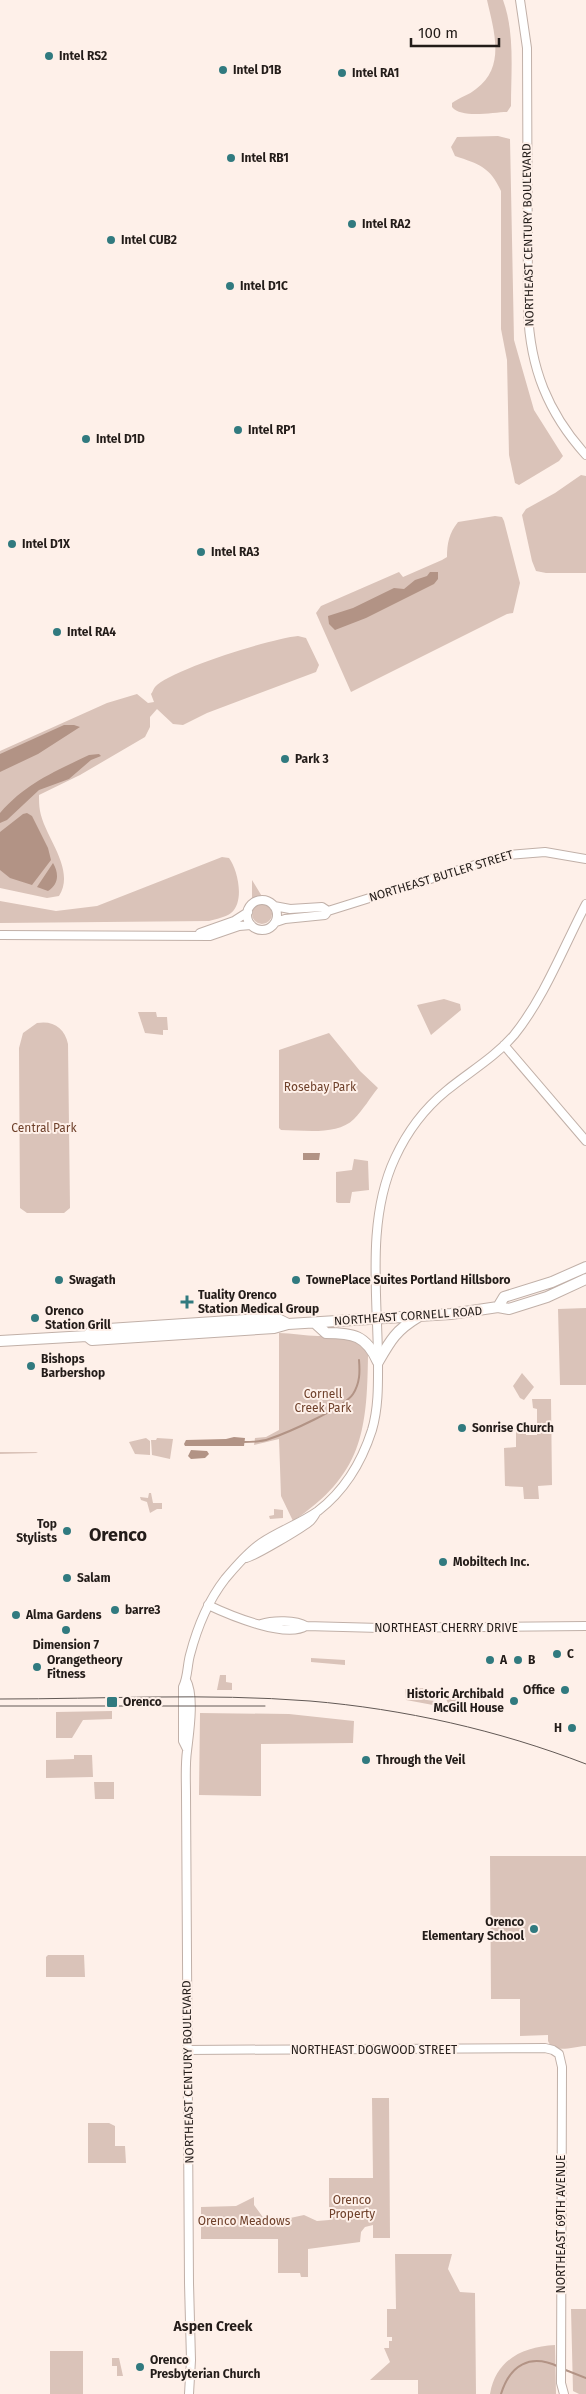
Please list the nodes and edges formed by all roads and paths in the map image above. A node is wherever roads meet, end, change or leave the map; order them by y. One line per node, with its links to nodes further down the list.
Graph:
1 (520, 0): 2 (main road, NORTHEAST CENTURY BOULEVARD)
2 (586, 455)
3 (586, 859): 6 (main road, NORTHEAST BUTLER STREET)
4 (586, 904): 12 (main road, NORTHEAST CENTURY BOULEVARD)
5 (274, 906): 6 (main road, NORTHEAST BUTLER STREET); 7 (main road); 8 (main road)
6 (328, 911): 8 (main road, NORTHEAST BUTLER STREET)
7 (248, 912): 9 (main road); 10 (main road)
8 (276, 922): 9 (main road)
9 (251, 925): 10 (main road)
10 (196, 934): 11 (main road)
11 (0, 935)
12 (504, 1045): 13 (main road); 18 (main road, NORTHEAST CENTURY BOULEVARD)
13 (586, 1141)
14 (586, 1267): 16 (highway, NORTHEAST CORNELL ROAD)
15 (586, 1279): 16 (highway, NORTHEAST CORNELL ROAD)
16 (498, 1307): 17 (highway, NORTHEAST CORNELL ROAD)
17 (420, 1316): 18 (highway, NORTHEAST CORNELL ROAD); 21 (highway)
18 (378, 1319): 19 (highway, NORTHEAST CORNELL ROAD); 21 (main road, NORTHEAST CENTURY BOULEVARD)
19 (315, 1323): 20 (highway, NORTHEAST CORNELL ROAD); 21 (highway)
20 (0, 1341)
21 (378, 1362): 22 (main road, NORTHEAST CENTURY BOULEVARD)
22 (208, 1605): 23 (main road, NORTHEAST CHERRY DRIVE); 24 (main road, NORTHEAST CENTURY BOULEVARD)
23 (586, 1626)
24 (188, 2050): 25 (main road, NORTHEAST DOGWOOD STREET); 27 (main road, NORTHEAST CENTURY BOULEVARD)
25 (559, 2054): 26 (main road, NORTHEAST 69TH AVENUE)
26 (563, 2391)
27 (189, 2394)

